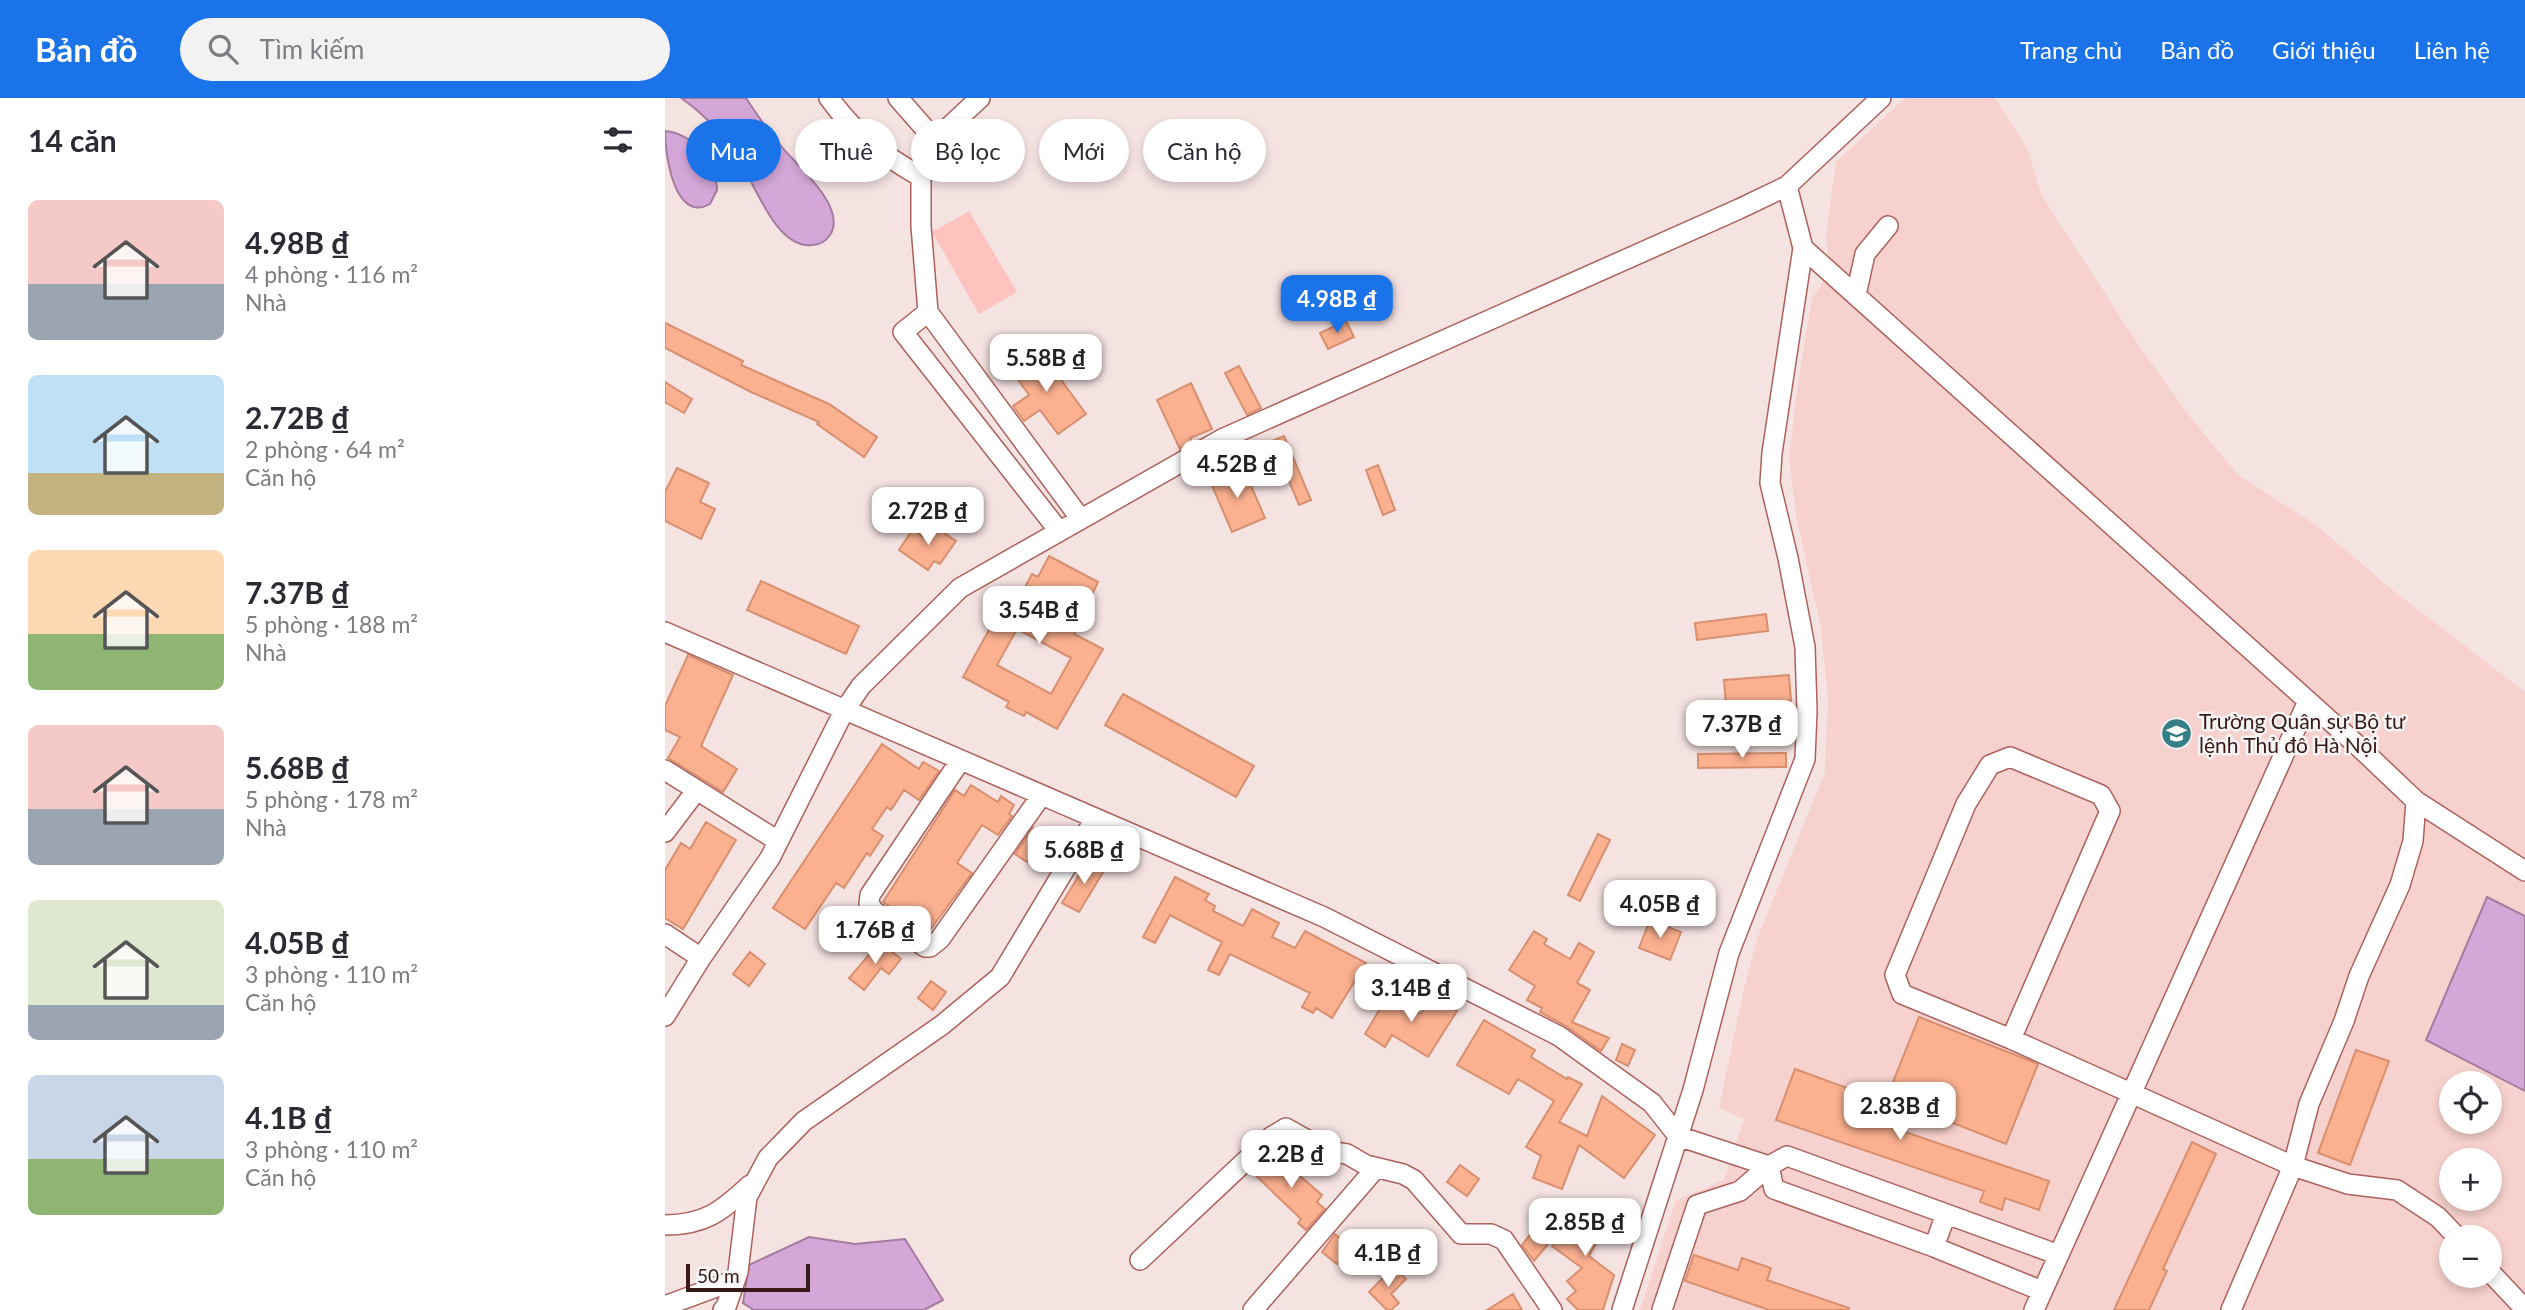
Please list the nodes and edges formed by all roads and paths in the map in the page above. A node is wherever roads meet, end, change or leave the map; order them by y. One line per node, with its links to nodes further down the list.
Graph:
1 (829, 98): 7 (street)
2 (898, 98): 5 (street)
3 (980, 98): 6 (street)
4 (1881, 98): 9 (street)
5 (916, 119)
6 (958, 119)
7 (911, 171)
8 (921, 182): 13 (street)
9 (1787, 186): 11 (street); 18 (street)
10 (1888, 226): 12 (street)
11 (1803, 248): 12 (street); 37 (street)
12 (1856, 295): 21 (street)
13 (928, 312): 14 (street); 15 (street)
14 (972, 372): 15 (street); 16 (street)
15 (948, 389): 17 (street)
16 (1016, 431): 17 (street); 18 (street)
17 (993, 447): 19 (street)
18 (1080, 518): 19 (street)
19 (1059, 531): 22 (street)
20 (665, 632): 22 (street)
21 (2308, 701): 27 (street); 36 (street)
22 (844, 711): 23 (street); 30 (street)
23 (960, 761): 26 (street); 26 (street)
24 (665, 770): 25 (street)
25 (696, 791): 29 (street); 30 (street)
26 (1041, 796): 28 (street)
27 (2416, 802): 31 (street); 39 (street)
28 (1095, 819): 37 (street); 41 (street)
29 (665, 832)
30 (778, 842): 33 (street)
31 (2525, 870)
32 (665, 934): 33 (street)
33 (701, 958): 34 (street)
34 (665, 1016)
35 (2011, 1039): 35 (street); 36 (street)
36 (2133, 1094): 39 (street); 46 (street)
37 (1678, 1136): 38 (street); 56 (street)
38 (1769, 1166): 42 (street); 45 (street); 57 (street)
39 (2293, 1166): 44 (street); 59 (street)
40 (1376, 1168): 47 (street); 54 (street); 55 (street)
41 (753, 1182): 43 (street); 48 (street)
42 (1946, 1214): 45 (street); 46 (street)
43 (665, 1224)
44 (2446, 1225)
45 (1934, 1247): 50 (street)
46 (2059, 1255): 50 (street)
47 (1140, 1261)
48 (735, 1280): 51 (street); 53 (street)
49 (2502, 1285): 52 (street)
50 (2042, 1292): 58 (street)
51 (665, 1306)
52 (2525, 1309)
53 (723, 1310)
54 (1253, 1310)
55 (1552, 1310)
56 (1622, 1310)
57 (1663, 1310)
58 (2034, 1310)
59 (2231, 1310)

